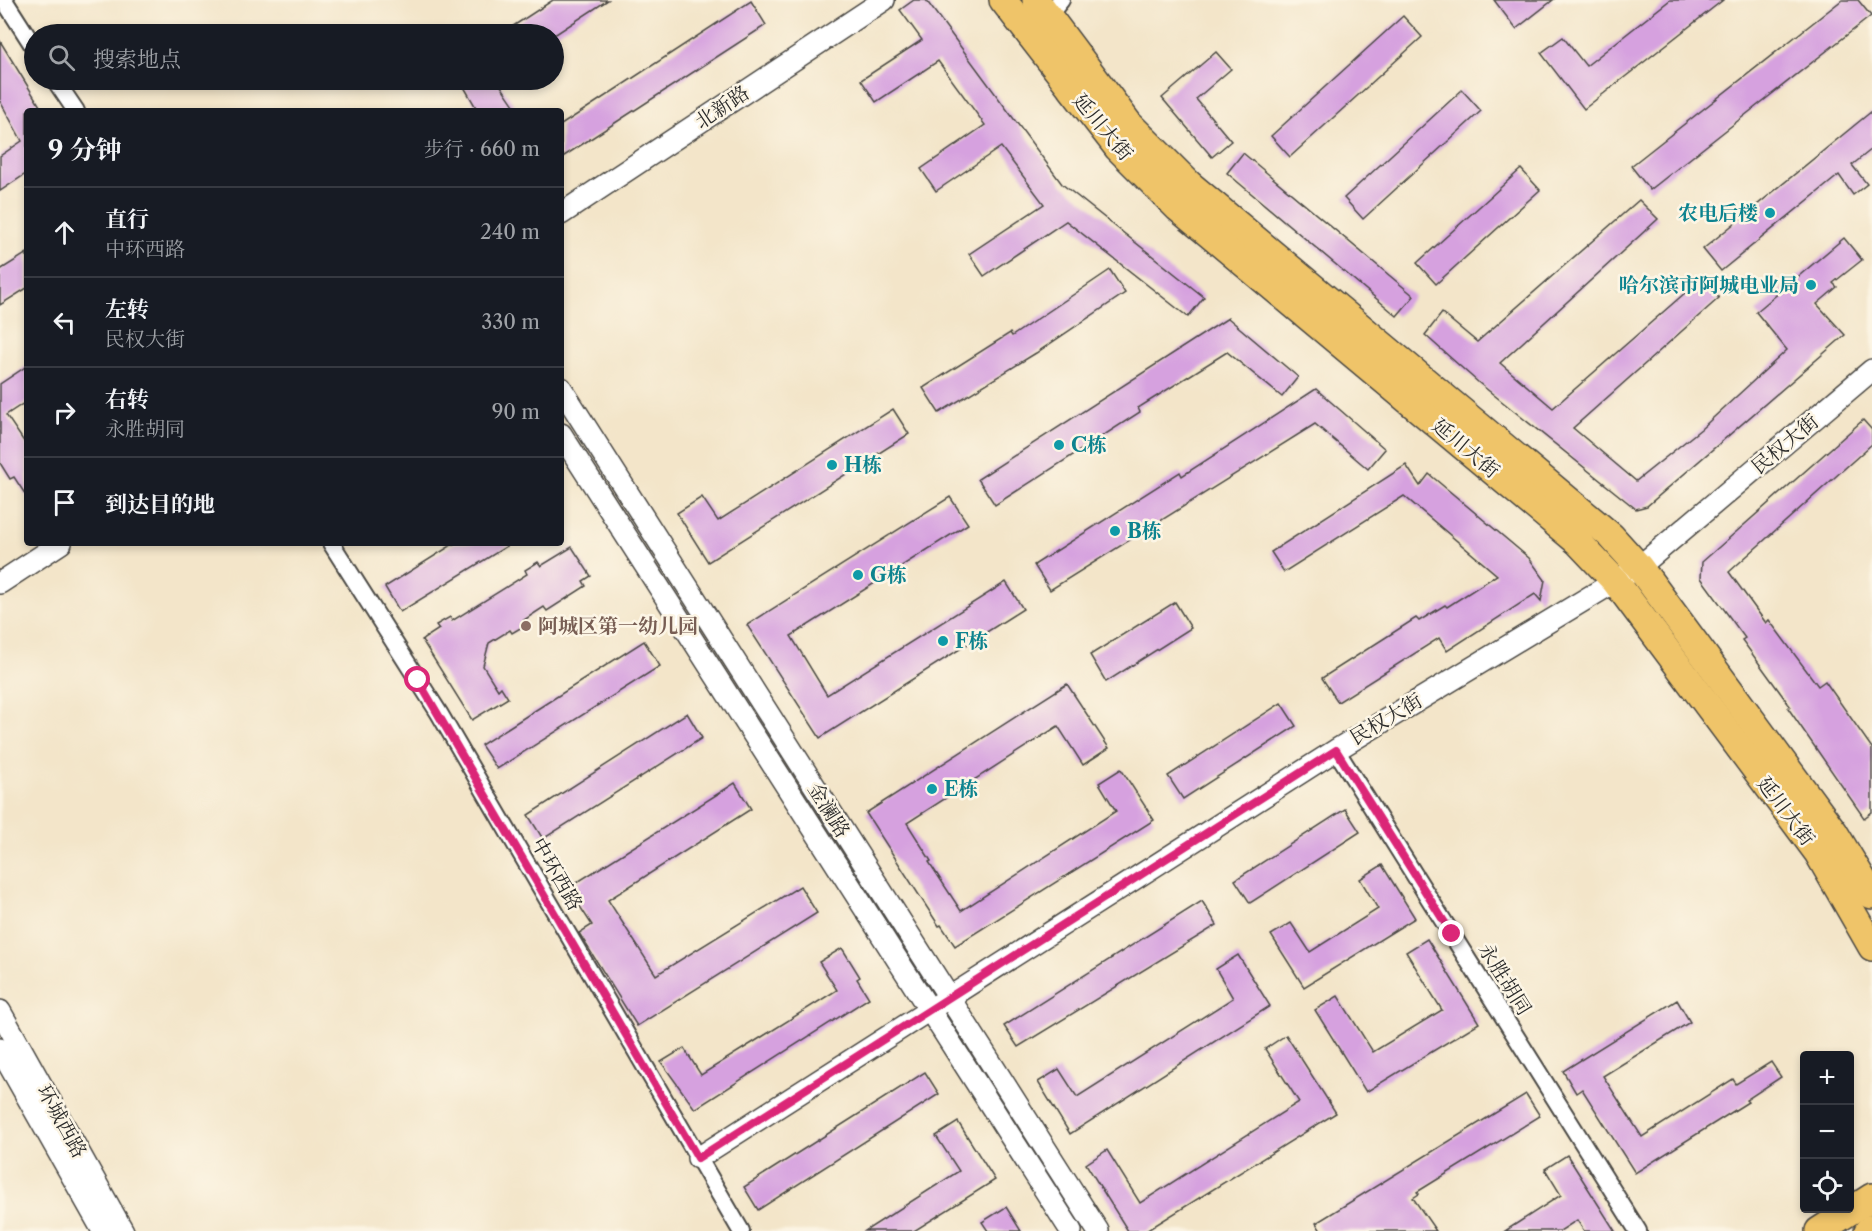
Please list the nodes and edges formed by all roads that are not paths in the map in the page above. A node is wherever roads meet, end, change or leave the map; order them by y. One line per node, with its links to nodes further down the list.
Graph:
1 (4, 0): 5 (street)
2 (884, 0): 8 (street, 北新路)
3 (1003, 0): 15 (main road, 延川大街)
4 (1048, 5): 14 (main road, 延川大街)
5 (24, 31)
6 (62, 90): 7 (street)
7 (74, 108)
8 (564, 212)
9 (1872, 370): 14 (street, 民权大街)
10 (564, 393): 20 (street, 金澜路)
11 (564, 439): 22 (street, 金澜路)
12 (56, 546): 16 (street)
13 (333, 546): 24 (street, 中环西路)
14 (1639, 567): 15 (street, 民权大街); 18 (main road, 延川大街)
15 (1616, 581): 17 (street, 民权大街); 19 (main road, 延川大街)
16 (0, 583)
17 (1336, 750): 20 (street, 民权大街); 32 (street, 永胜胡同)
18 (1872, 895)
19 (1872, 947)
20 (948, 999): 22 (street, 民权大街); 31 (street, 金澜路)
21 (0, 1011): 28 (street, 环城西路)
22 (930, 1011): 24 (street, 民权大街); 30 (street, 金澜路)
23 (0, 1049): 27 (street, 环城西路)
24 (698, 1158): 29 (street, 中环西路)
25 (1872, 1197): 33 (main road)
26 (1872, 1228): 34 (main road)
27 (103, 1231)
28 (123, 1231)
29 (741, 1231)
30 (1071, 1231)
31 (1098, 1231)
32 (1638, 1231)
33 (1819, 1231)
34 (1868, 1231)

